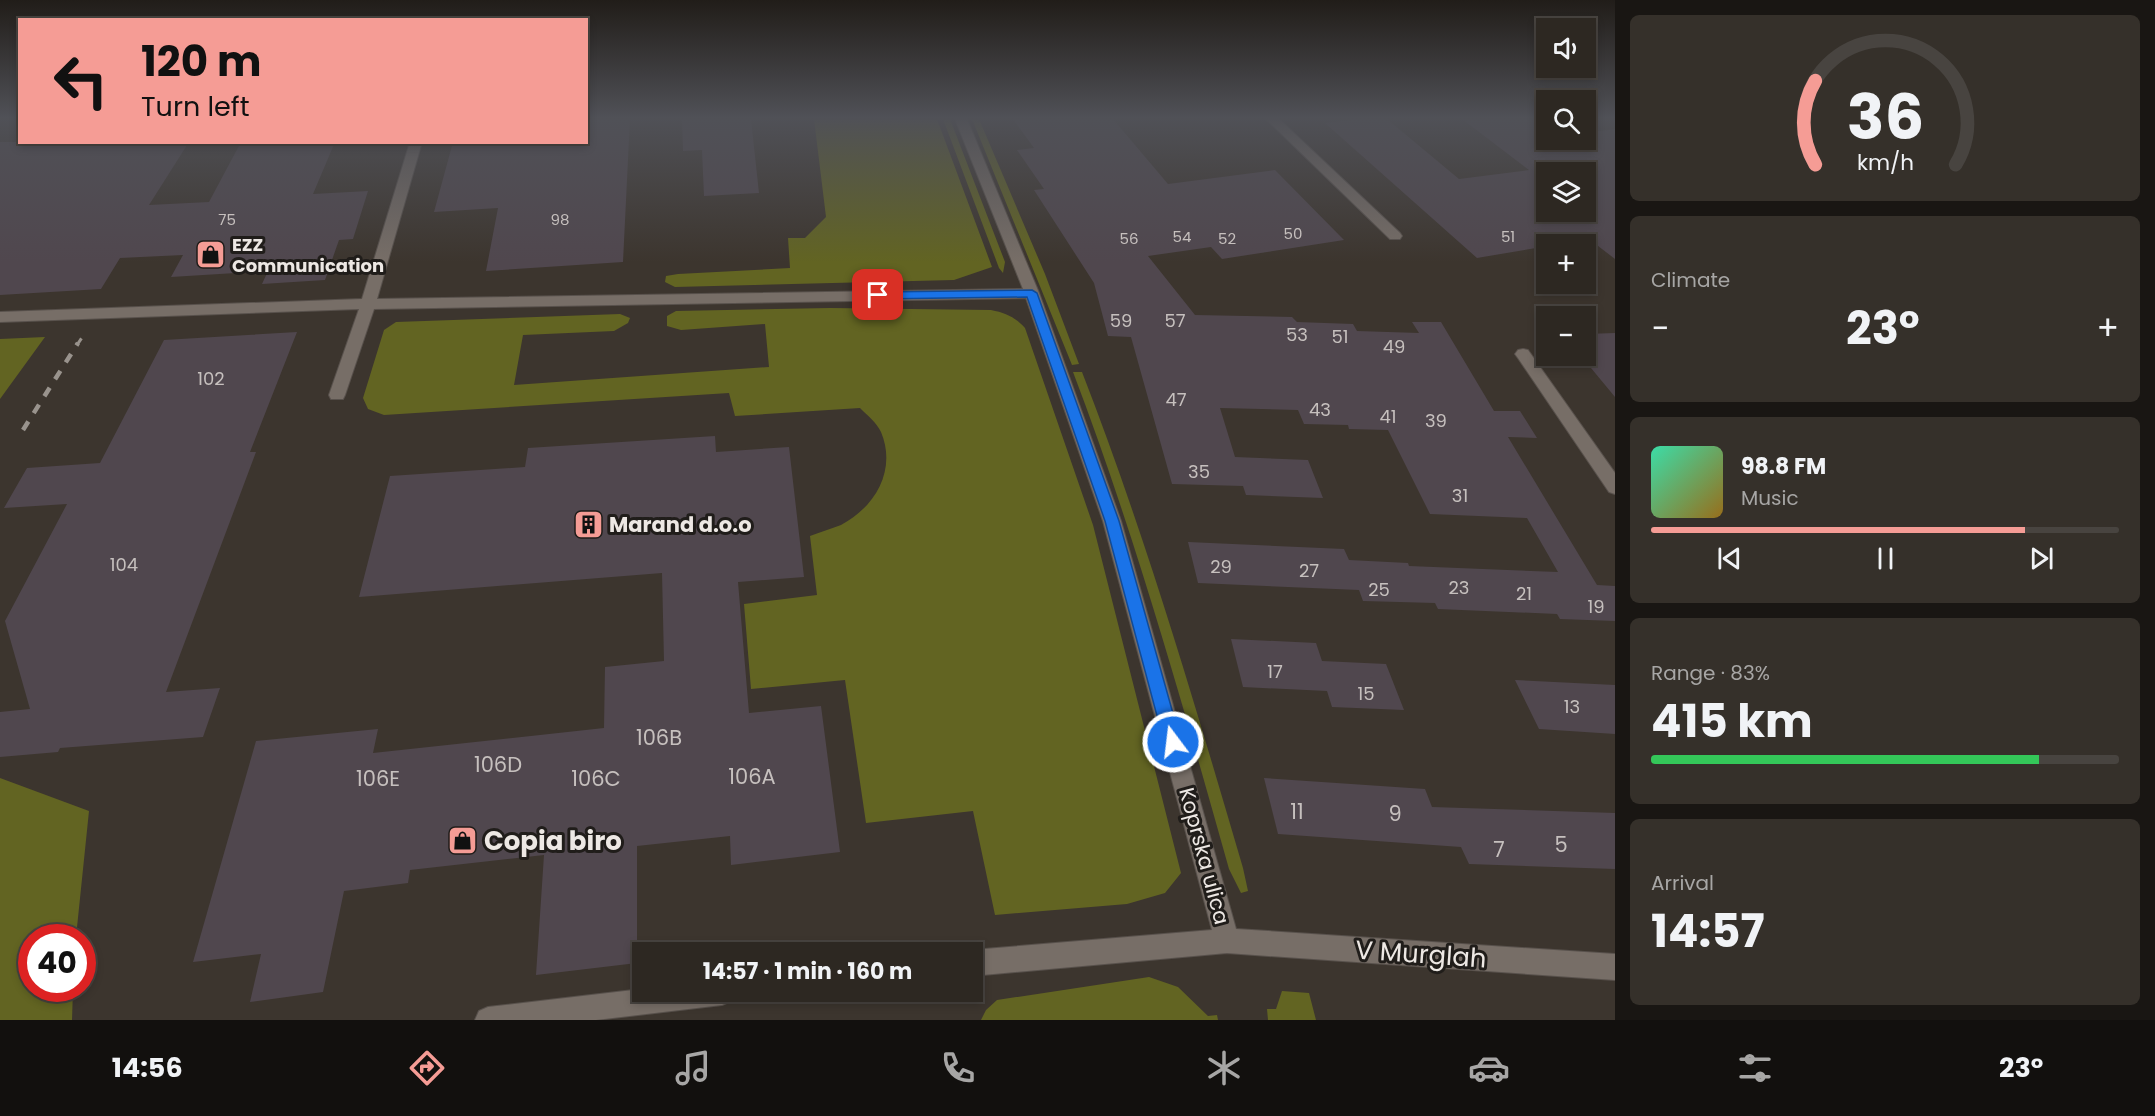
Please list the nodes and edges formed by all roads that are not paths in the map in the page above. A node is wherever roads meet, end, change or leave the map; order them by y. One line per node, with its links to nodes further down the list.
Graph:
1 (409, 167): 6 (street)
2 (980, 167): 5 (street, Koprska ulica)
3 (1322, 167): 4 (street)
4 (1395, 236)
5 (1032, 293): 6 (street); 11 (street, Koprska ulica)
6 (368, 304): 7 (street); 9 (street)
7 (0, 317)
8 (1523, 354): 10 (street)
9 (337, 395)
10 (1615, 487)
11 (1227, 942): 12 (street, Koprska ulica); 13 (street, V Murglah)
12 (983, 962)
13 (1615, 967)
14 (638, 1002): 15 (street)
15 (488, 1020)

